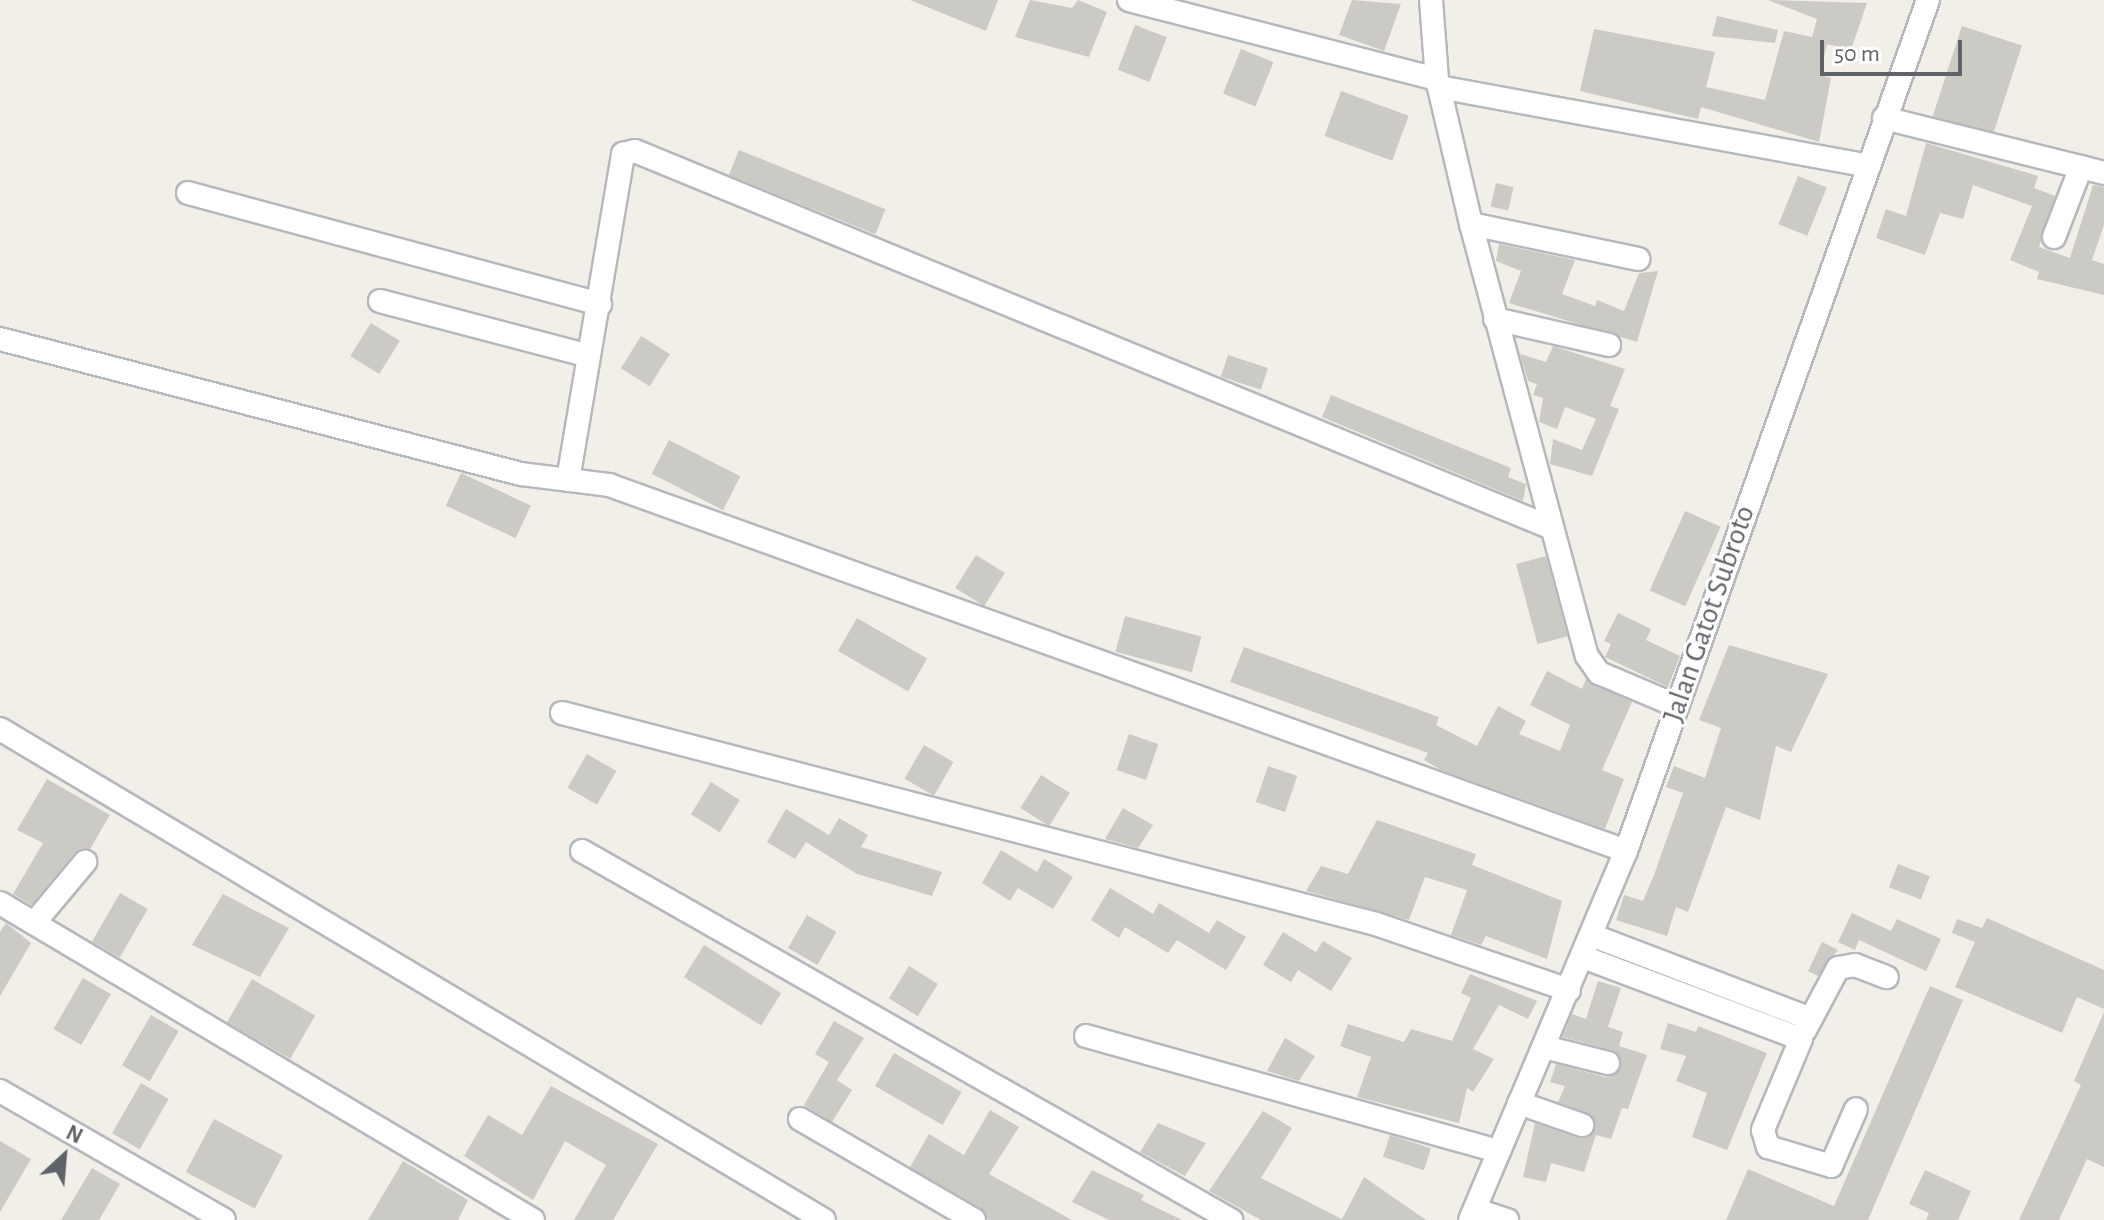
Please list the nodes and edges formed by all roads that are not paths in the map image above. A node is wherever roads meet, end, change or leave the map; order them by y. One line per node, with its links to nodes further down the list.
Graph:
1 (1129, 0): 4 (street)
2 (1431, 0): 4 (street)
3 (1921, 2): 5 (street, Jalan Gatot Subroto)
4 (1438, 83): 6 (street); 10 (street)
5 (1884, 118): 6 (street, Jalan Gatot Subroto); 7 (street)
6 (1866, 165): 21 (street, Jalan Gatot Subroto)
7 (2081, 167): 8 (street); 11 (street)
8 (2104, 173)
9 (188, 193): 14 (street)
10 (1471, 224): 12 (street); 15 (street)
11 (2054, 237)
12 (1638, 259)
13 (380, 301): 18 (street)
14 (600, 304): 18 (street); 20 (street)
15 (1495, 319): 17 (street); 20 (street)
16 (0, 339): 19 (street)
17 (1609, 345)
18 (589, 356): 19 (street)
19 (568, 480): 25 (street)
20 (1552, 528): 21 (street)
21 (1677, 706): 25 (street, Jalan Gatot Subroto)
22 (562, 713): 32 (street)
23 (0, 729): 46 (street)
24 (582, 851): 48 (street)
25 (1626, 851): 29 (street, Jalan Gatot Subroto)
26 (85, 862): 28 (street)
27 (0, 903): 28 (street)
28 (34, 923): 45 (street)
29 (1591, 935): 30 (street, Jalan Gatot Subroto); 33 (street)
30 (1583, 957): 32 (street, Jalan Gatot Subroto); 33 (street)
31 (1887, 977): 33 (street)
32 (1569, 990): 35 (street, Jalan Gatot Subroto)
33 (1806, 1029): 39 (street)
34 (1086, 1036): 42 (street)
35 (1544, 1047): 36 (street); 38 (street, Jalan Gatot Subroto)
36 (1608, 1063)
37 (0, 1091): 44 (street)
38 (1519, 1103): 41 (street); 42 (street, Jalan Gatot Subroto)
39 (1856, 1109)
40 (800, 1119): 47 (street)
41 (1582, 1125)
42 (1499, 1151): 43 (street, Jalan Gatot Subroto)
43 (1473, 1215): 49 (street)
44 (224, 1220)
45 (533, 1220)
46 (824, 1220)
47 (974, 1220)
48 (1231, 1220)
49 (1507, 1220)

